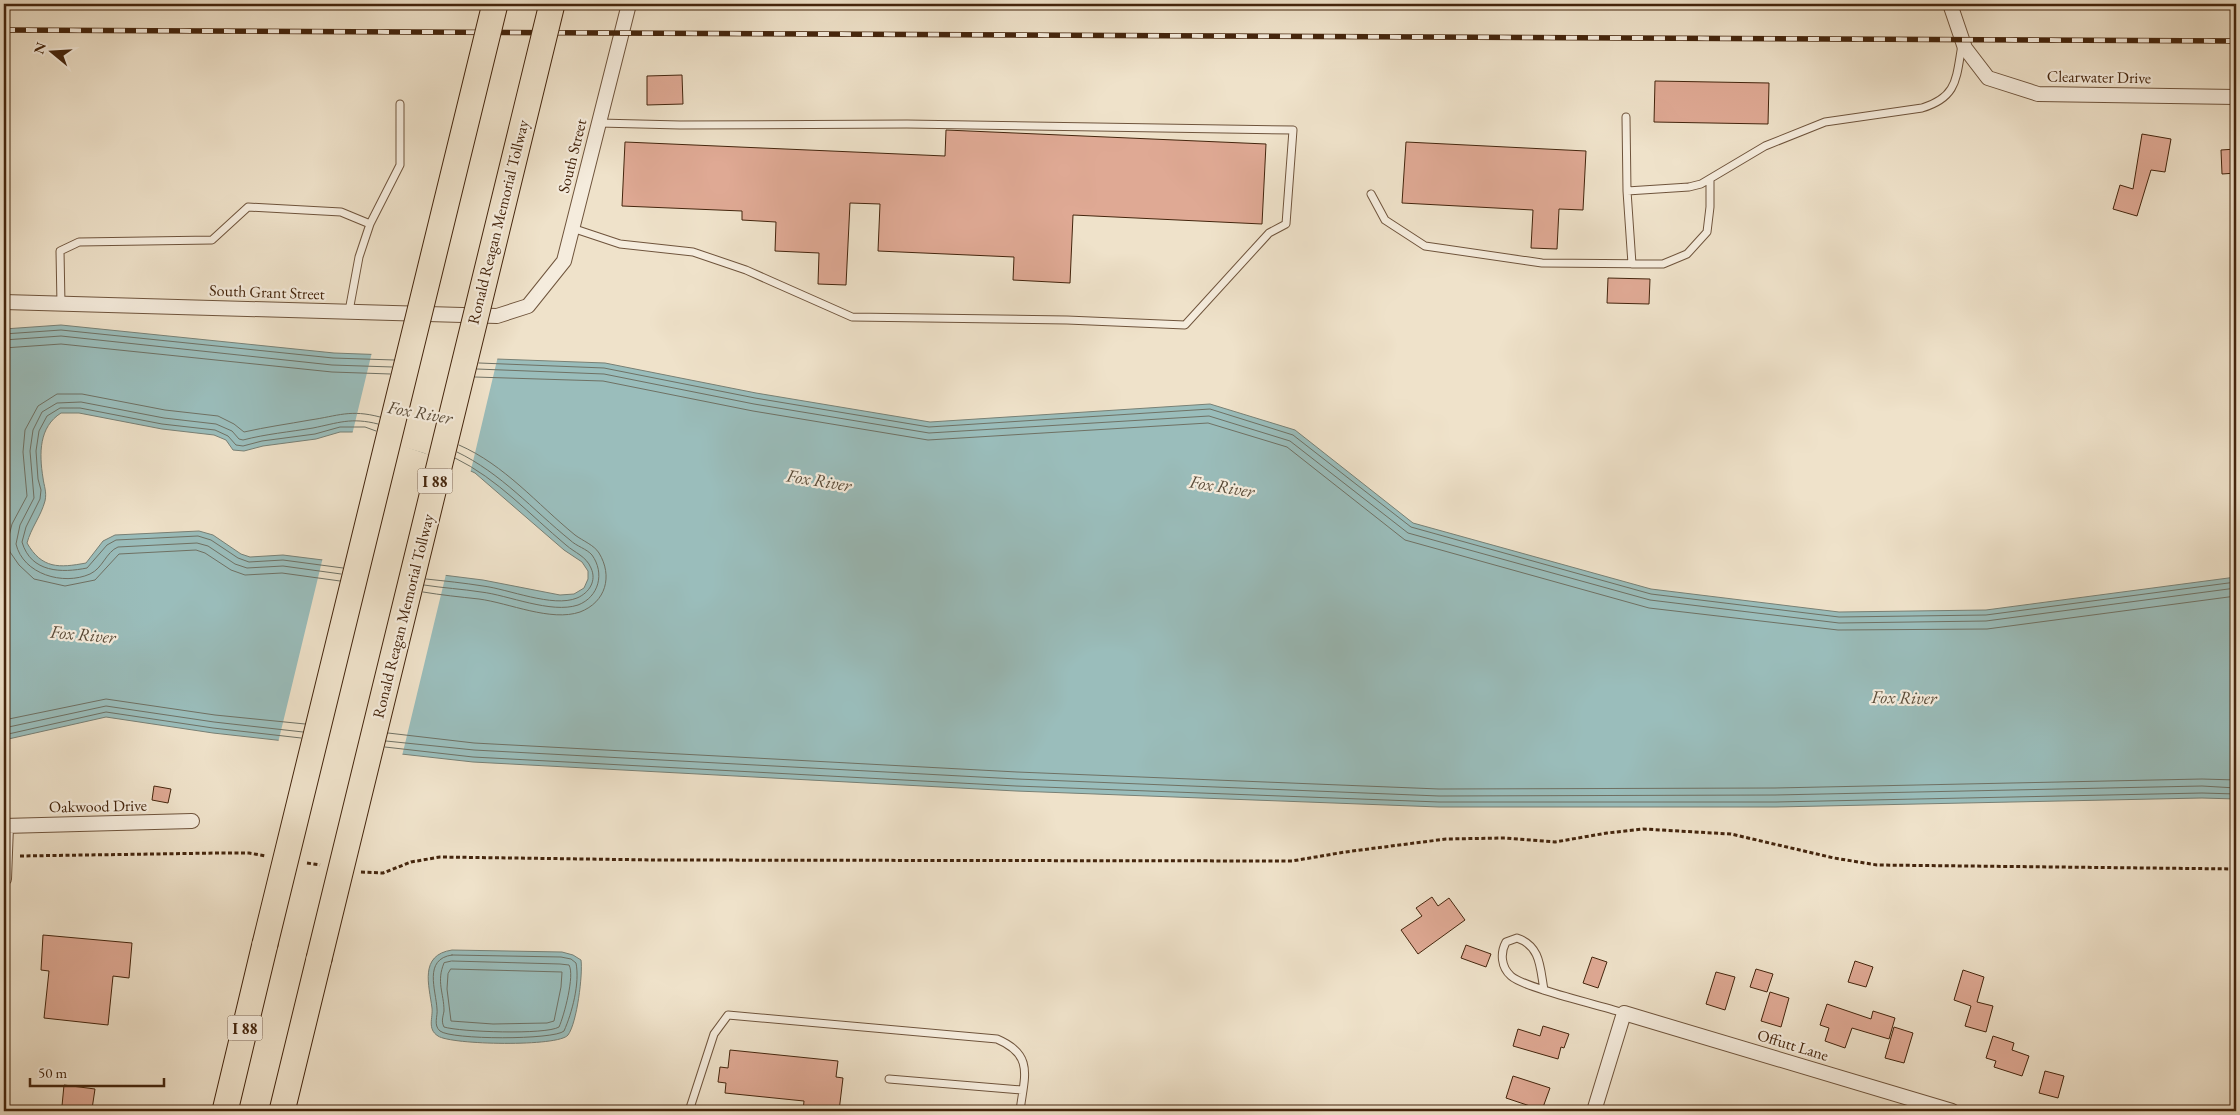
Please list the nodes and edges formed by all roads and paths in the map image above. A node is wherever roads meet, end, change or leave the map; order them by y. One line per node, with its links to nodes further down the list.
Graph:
1 (495, 4): 33 (highway, I 88, bridge)
2 (552, 4): 34 (highway, Ronald Reagan Memorial Tollway / I 88, bridge)
3 (629, 4): 9 (street, South Street)
4 (1950, 4): 5 (street, Clearwater Drive)
5 (1962, 39): 6 (street, Clearwater Drive); 10 (lane)
6 (2236, 97)
7 (400, 104): 13 (lane)
8 (1626, 117): 11 (lane)
9 (598, 122): 14 (street, South Street); 14 (lane)
10 (1710, 179): 11 (lane); 15 (lane)
11 (1626, 191): 15 (lane)
12 (1370, 194): 15 (lane)
13 (370, 224): 17 (lane); 19 (lane)
14 (572, 228): 18 (street, South Street)
15 (1632, 264)
16 (4, 302): 17 (street, South Grant Street)
17 (61, 304): 19 (street, South Grant Street)
18 (528, 306): 19 (street, South Grant Street)
19 (349, 311)
20 (192, 821): 21 (street, Oakwood Drive)
21 (5, 826): 28 (street)
22 (16, 856): 23 (path)
23 (267, 856)
24 (304, 863): 25 (path)
25 (322, 866)
26 (2236, 869): 27 (path)
27 (359, 872)
28 (4, 878)
29 (1544, 990): 29 (lane); 30 (lane)
30 (1624, 1013): 37 (street); 38 (street, Offutt Lane)
31 (889, 1079): 32 (lane)
32 (1022, 1090): 35 (lane); 36 (lane)
33 (225, 1111)
34 (282, 1111)
35 (689, 1111)
36 (1020, 1111)
37 (1594, 1111)
38 (1952, 1111)

